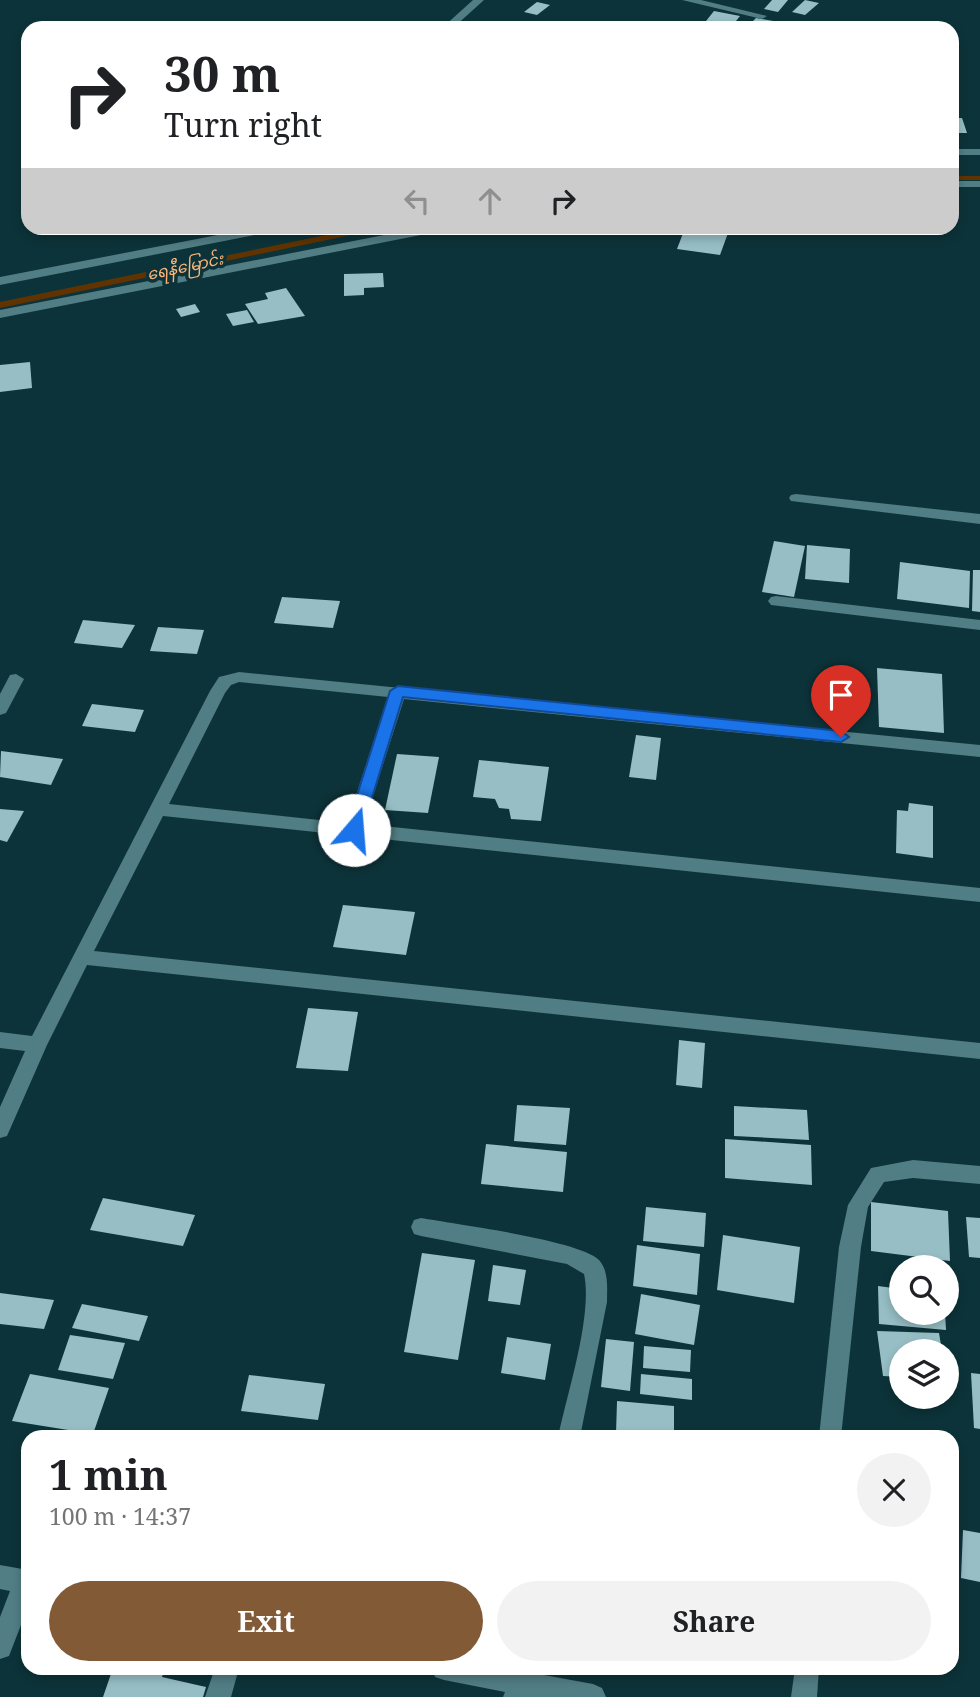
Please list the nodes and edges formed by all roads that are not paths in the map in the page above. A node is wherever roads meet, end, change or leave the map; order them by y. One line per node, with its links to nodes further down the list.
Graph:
1 (479, 0): 4 (street)
2 (687, 0): 3 (street)
3 (762, 16)
4 (455, 21)
5 (959, 152): 6 (street)
6 (980, 152)
7 (959, 184): 8 (street)
8 (980, 184)
9 (234, 235): 11 (street)
10 (401, 235): 12 (street)
11 (0, 281)
12 (0, 314)
13 (796, 498): 14 (street)
14 (980, 519)
15 (776, 601): 16 (street)
16 (980, 625)
17 (16, 679): 19 (street)
18 (398, 691): 20 (street); 21 (street); 22 (street)
19 (0, 709)
20 (980, 751)
21 (157, 809): 22 (street); 24 (street)
22 (354, 830): 23 (street)
23 (980, 895)
24 (82, 957): 26 (street); 27 (street)
25 (0, 1040): 26 (street)
26 (37, 1045): 28 (street)
27 (980, 1051)
28 (0, 1130)
29 (980, 1175): 32 (street)
30 (421, 1227): 31 (street)
31 (570, 1430)
32 (831, 1430)
33 (0, 1577): 34 (street)
34 (21, 1581)
35 (21, 1596): 36 (street)
36 (0, 1647)
37 (225, 1675): 41 (street)
38 (482, 1675): 40 (street)
39 (806, 1675): 43 (street)
40 (519, 1682): 42 (street)
41 (218, 1697)
42 (593, 1697)
43 (804, 1697)

